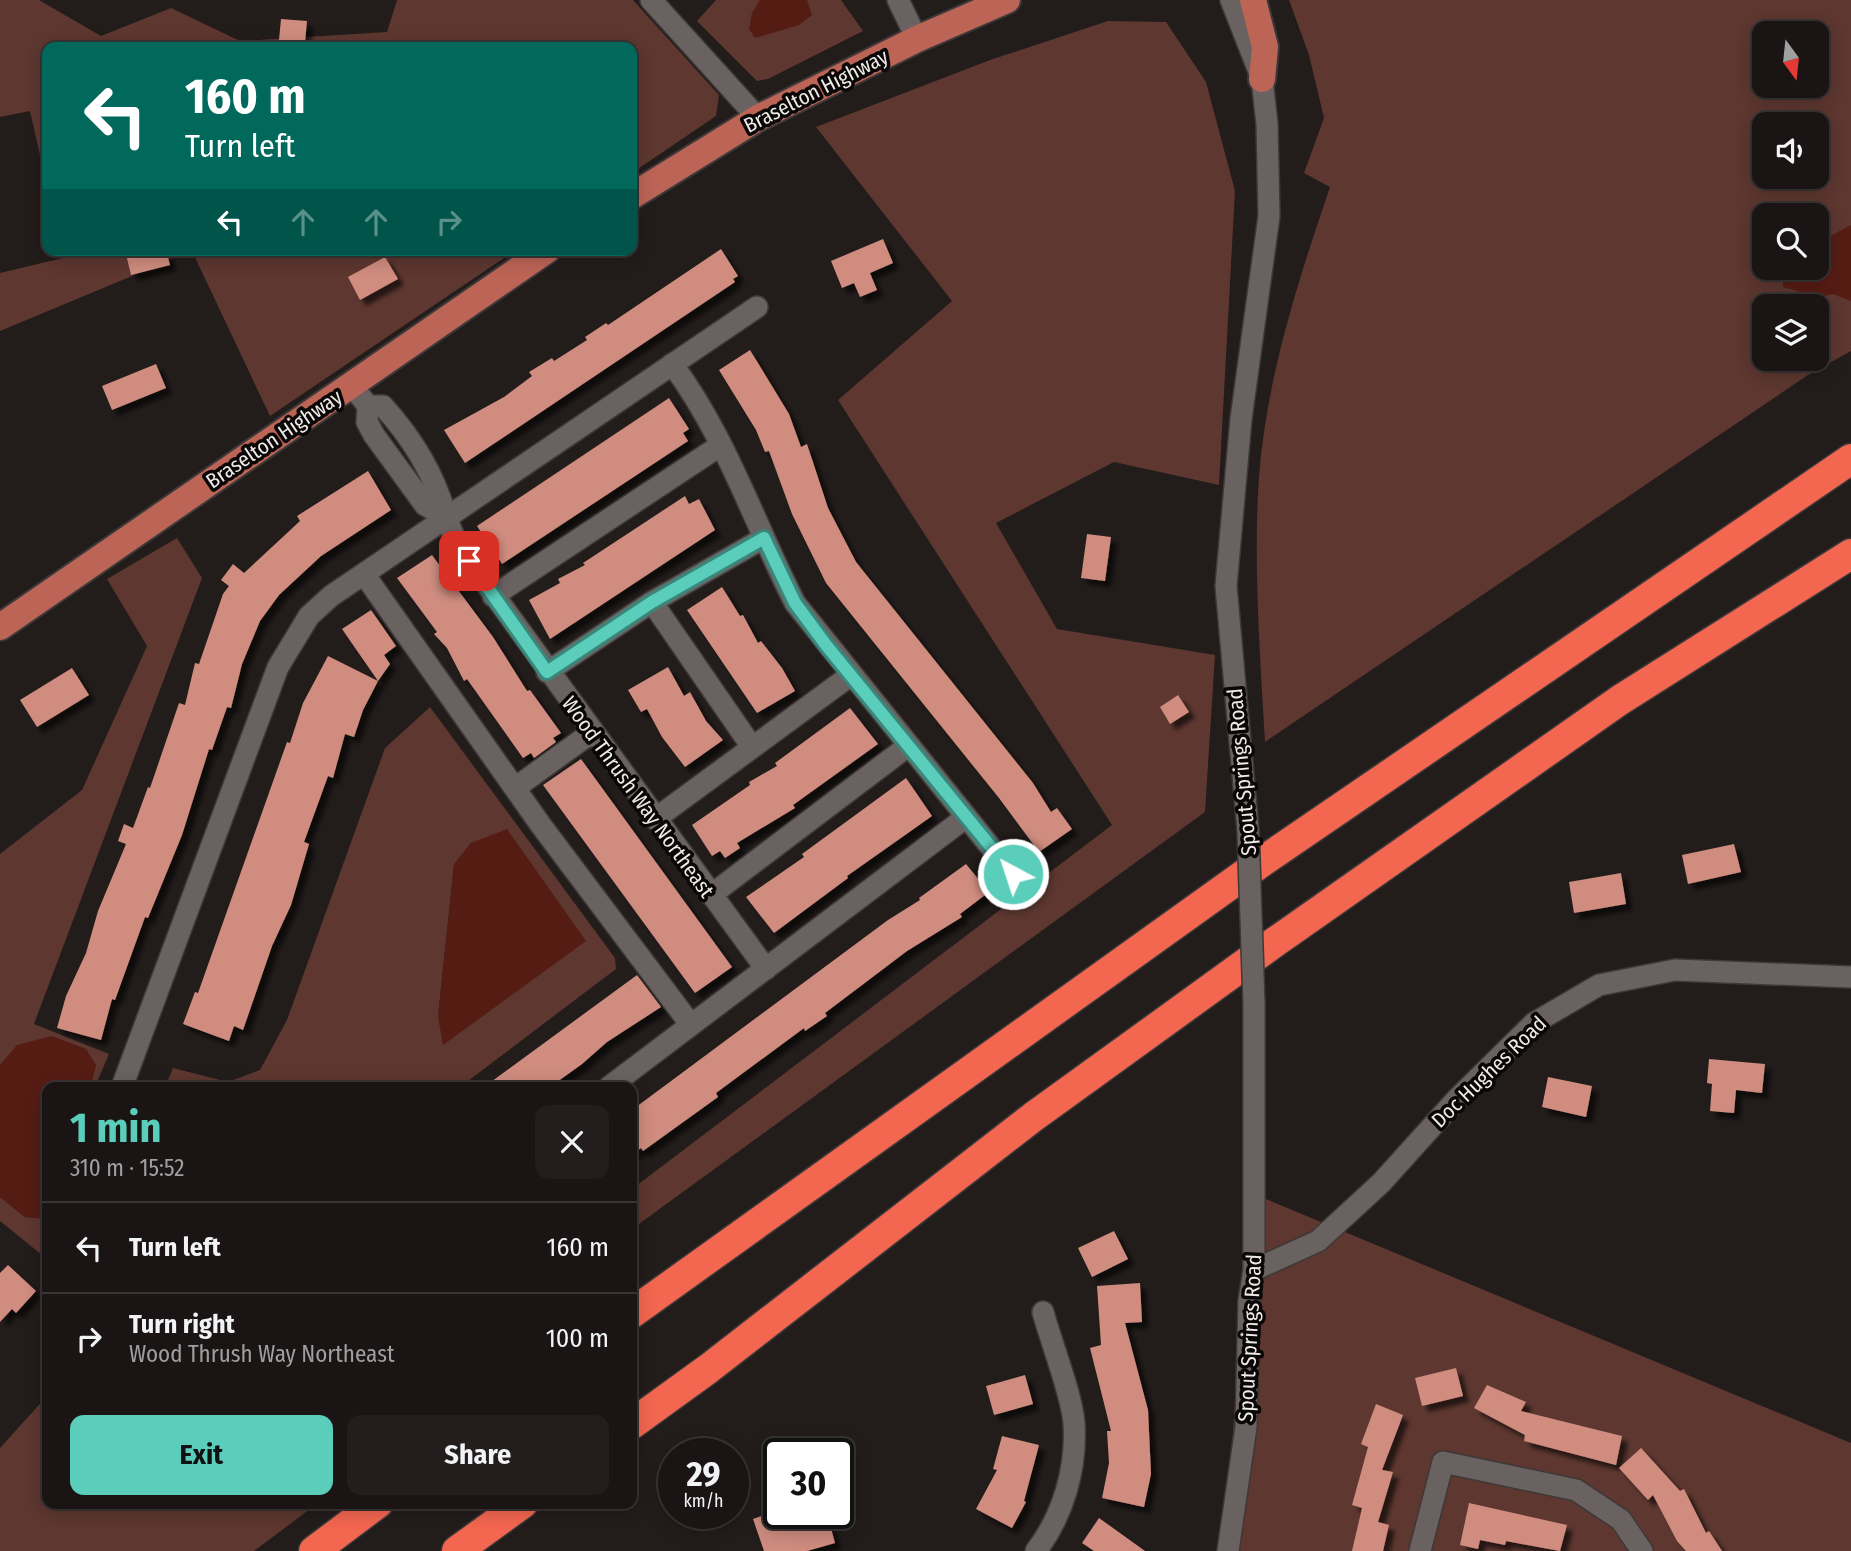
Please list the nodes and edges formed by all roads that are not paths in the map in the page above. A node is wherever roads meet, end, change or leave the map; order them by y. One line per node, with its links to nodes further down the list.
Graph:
1 (652, 0): 8 (street)
2 (898, 0): 6 (street)
3 (1007, 0): 6 (main road, Braselton Highway)
4 (1231, 0): 7 (street, Spout Springs Road)
5 (1253, 0): 7 (main road)
6 (917, 39): 8 (main road, Braselton Highway)
7 (1262, 79): 38 (street, Spout Springs Road, bridge)
8 (758, 118): 9 (main road, Braselton Highway)
9 (637, 193)
10 (539, 256): 13 (main road, Braselton Highway)
11 (757, 307): 12 (street)
12 (672, 364): 14 (street); 16 (street)
13 (360, 396): 16 (street); 22 (main road, Braselton Highway)
14 (721, 446): 17 (street); 20 (street)
15 (1851, 459): 39 (highway)
16 (446, 517): 19 (street); 20 (street, Wood Thrush Way Northeast)
17 (764, 538): 21 (street); 24 (street)
18 (1851, 554): 41 (highway)
19 (364, 574): 28 (street); 36 (street)
20 (493, 596): 23 (street, Wood Thrush Way Northeast)
21 (652, 602): 23 (street); 27 (street)
22 (0, 627)
23 (547, 672): 25 (street, Wood Thrush Way Northeast)
24 (851, 675): 26 (street); 27 (street)
25 (591, 733): 28 (street); 30 (street, Wood Thrush Way Northeast)
26 (908, 746): 29 (street); 32 (street)
27 (752, 747): 30 (street)
28 (515, 788): 35 (street)
29 (965, 818): 31 (street); 33 (street)
30 (655, 819): 32 (street, Wood Thrush Way Northeast)
31 (1013, 874)
32 (711, 895): 33 (street, Wood Thrush Way Northeast)
33 (766, 970): 35 (street)
34 (1851, 977): 38 (street, Doc Hughes Road)
35 (691, 1025): 37 (street)
36 (124, 1082)
37 (616, 1082)
38 (1254, 1270): 47 (street, Spout Springs Road)
39 (637, 1309)
40 (1043, 1312): 46 (street)
41 (637, 1420)
42 (370, 1509): 44 (highway)
43 (515, 1509): 45 (highway)
44 (314, 1551)
45 (457, 1551)
46 (1036, 1551)
47 (1228, 1551)
48 (1420, 1551): 49 (street)
49 (1642, 1551)

